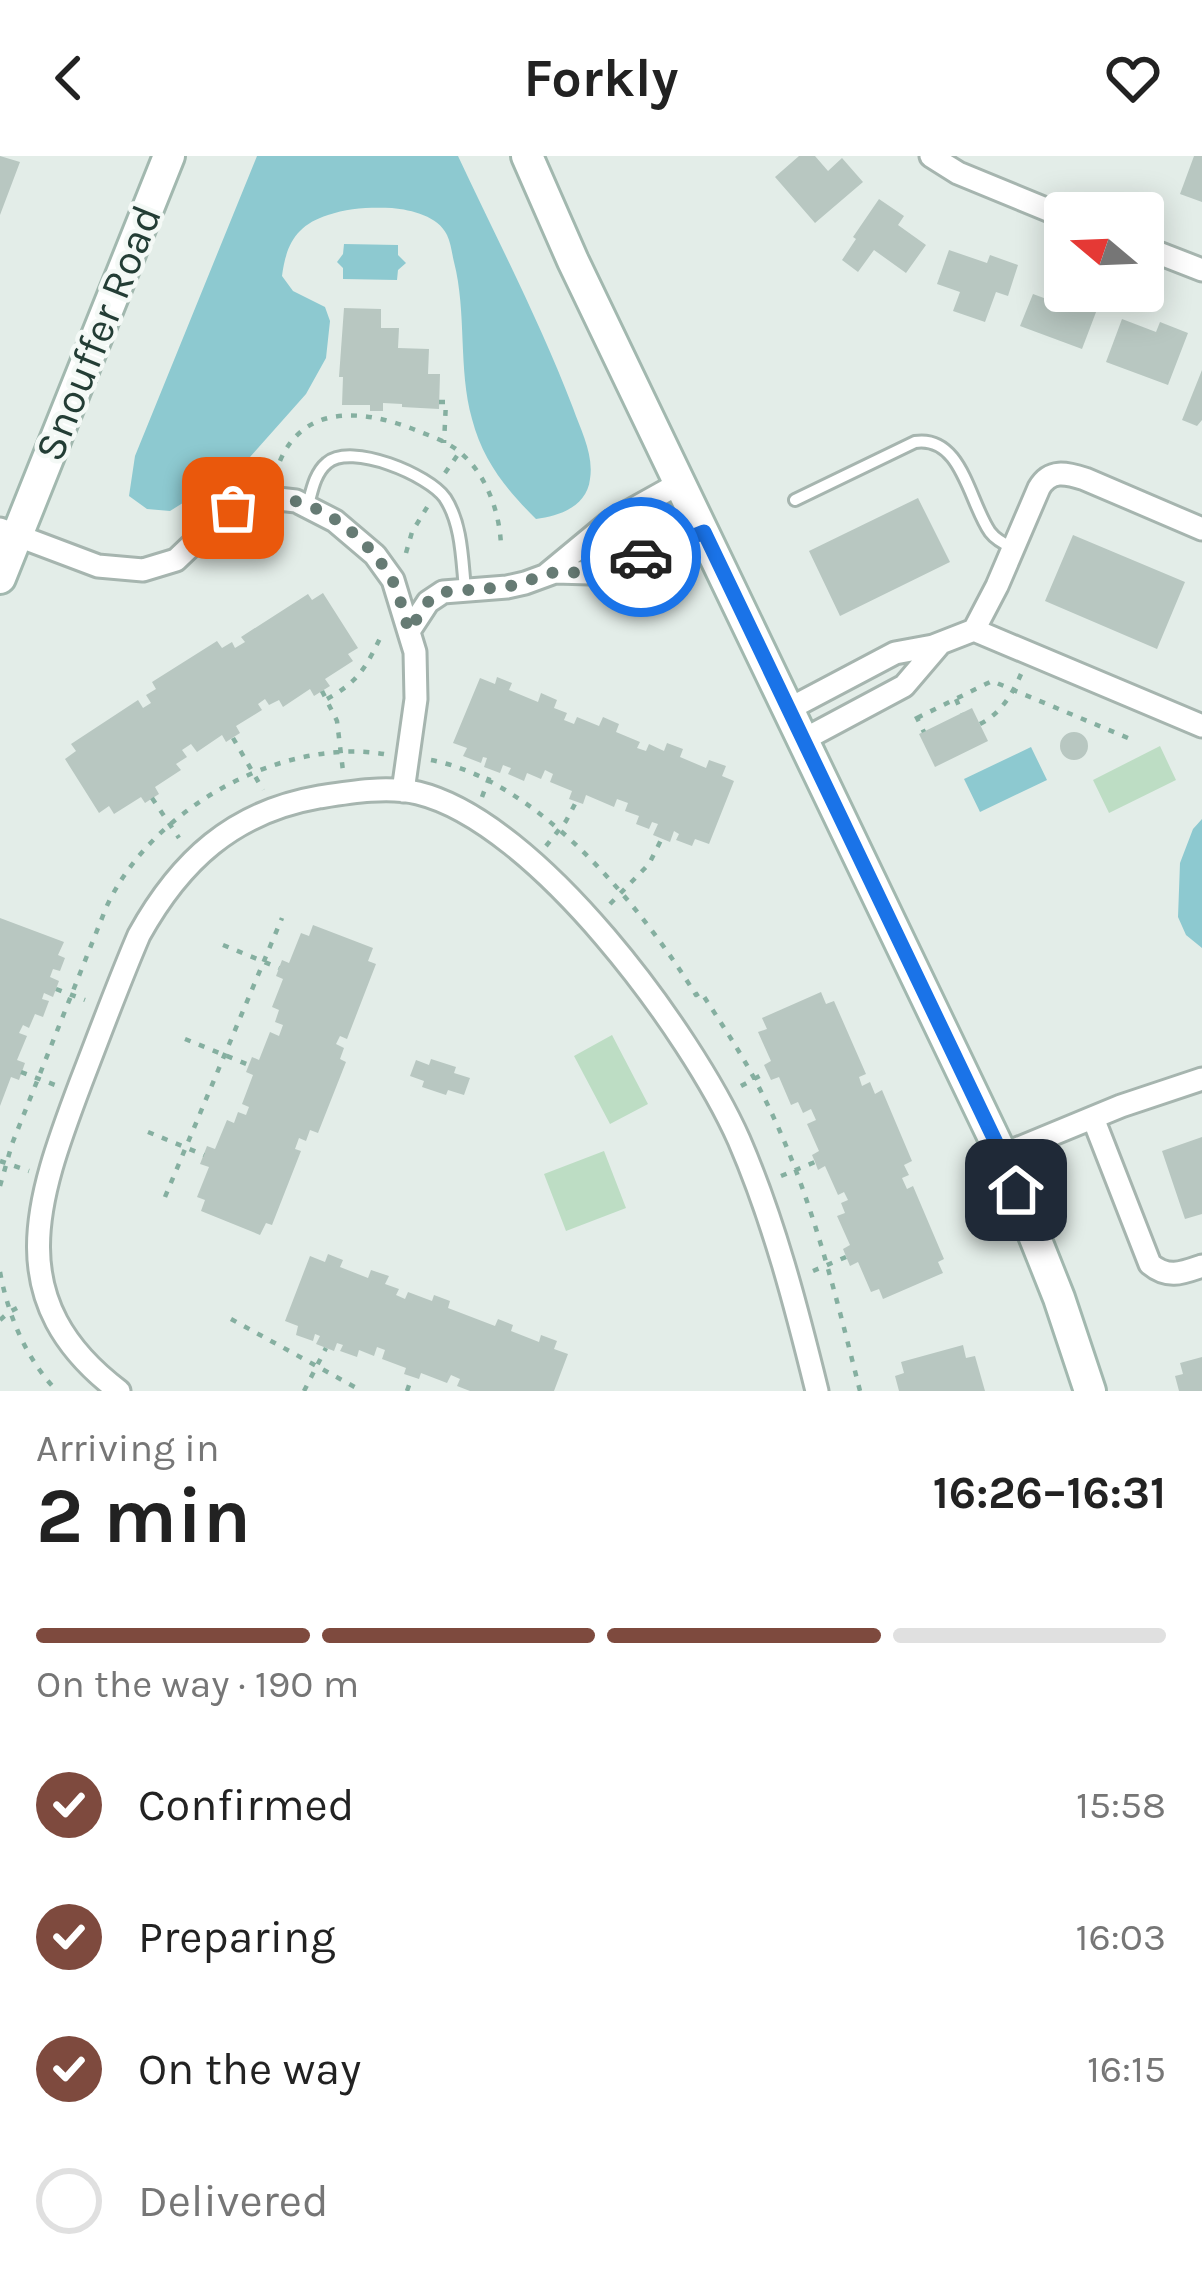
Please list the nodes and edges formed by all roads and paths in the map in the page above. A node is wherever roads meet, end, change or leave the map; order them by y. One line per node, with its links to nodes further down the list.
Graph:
1 (170, 156): 13 (main road, Snouffer Road)
2 (526, 156): 9 (main road)
3 (931, 156): 4 (street)
4 (1044, 208)
5 (1164, 256): 6 (street)
6 (1202, 270)
7 (439, 402): 8 (path)
8 (444, 442)
9 (680, 483): 14 (main road); 16 (street)
10 (795, 500): 15 (lane)
11 (308, 505): 13 (street); 18 (lane); 19 (street)
12 (1202, 529): 15 (street)
13 (8, 532): 17 (main road, Snouffer Road)
14 (704, 532): 16 (street); 27 (main road)
15 (1013, 548): 20 (street)
16 (545, 575): 18 (street)
17 (0, 578)
18 (465, 590): 19 (street)
19 (400, 624): 26 (path); 36 (street)
20 (974, 630): 21 (street); 22 (street)
21 (945, 641): 27 (street); 34 (street)
22 (1030, 654): 23 (path); 31 (street)
23 (1014, 690): 25 (path); 30 (path); 33 (path)
24 (322, 692): 26 (path)
25 (956, 699): 28 (path); 29 (path)
26 (327, 700): 35 (path)
27 (789, 709): 34 (main road)
28 (962, 713)
29 (917, 718)
30 (980, 724)
31 (1202, 726)
32 (233, 738): 37 (path)
33 (1128, 738)
34 (803, 740): 71 (main road)
35 (343, 752): 36 (path); 37 (path); 39 (path)
36 (407, 757): 38 (street); 44 (path)
37 (254, 772): 42 (path); 43 (path)
38 (403, 790): 39 (street); 47 (street)
39 (345, 794): 42 (street)
40 (152, 798): 43 (path)
41 (576, 802): 44 (path)
42 (273, 809): 46 (street)
43 (169, 827): 46 (path); 55 (path)
44 (559, 831): 47 (path); 48 (path)
45 (662, 838): 48 (path)
46 (197, 856): 56 (street)
47 (532, 863): 50 (street)
48 (622, 893): 50 (path); 63 (path)
49 (282, 918): 52 (path)
50 (591, 922): 66 (street)
51 (223, 945): 52 (path)
52 (263, 962): 53 (path); 58 (path)
53 (279, 968)
54 (56, 988): 55 (path)
55 (71, 994): 56 (path); 62 (path)
56 (109, 1010): 65 (street)
57 (185, 1039): 58 (path)
58 (224, 1055): 59 (path); 69 (path)
59 (249, 1065)
60 (22, 1072): 62 (path)
61 (767, 1072): 63 (path)
62 (38, 1078): 65 (path); 74 (path)
63 (754, 1078): 66 (path); 73 (path)
64 (1202, 1079): 67 (street)
65 (77, 1094): 87 (street)
66 (718, 1098): 75 (street)
67 (1093, 1118): 71 (street); 79 (street)
68 (148, 1132): 69 (path)
69 (185, 1147): 70 (path); 76 (path)
70 (204, 1155)
71 (1002, 1155): 93 (main road)
72 (815, 1162): 73 (path)
73 (795, 1170): 75 (path); 78 (path)
74 (0, 1186)
75 (757, 1187): 81 (street)
76 (165, 1197)
77 (846, 1257): 78 (path)
78 (829, 1264): 81 (path); 92 (path)
79 (1202, 1266)
80 (0, 1272): 86 (path)
81 (789, 1279): 91 (street)
82 (231, 1318): 84 (path)
83 (326, 1348): 84 (path)
84 (317, 1366): 88 (path); 89 (path)
85 (412, 1377): 90 (path)
86 (57, 1391)
87 (119, 1391)
88 (304, 1391)
89 (362, 1391)
90 (407, 1391)
91 (818, 1391)
92 (860, 1391)
93 (1090, 1391)

